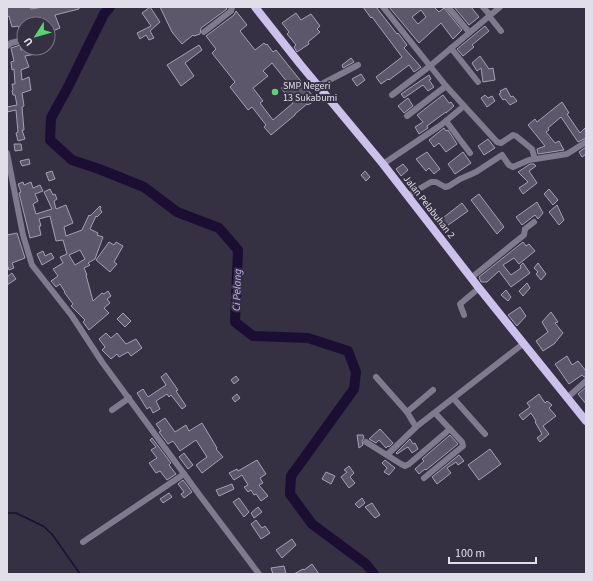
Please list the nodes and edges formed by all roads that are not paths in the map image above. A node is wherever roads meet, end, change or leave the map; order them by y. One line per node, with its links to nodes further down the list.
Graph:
1 (232, 7): 9 (street)
2 (255, 7): 17 (main road, Jalan Pelabuhan 2)
3 (383, 7): 15 (street)
4 (448, 7): 10 (street)
5 (483, 7): 7 (street)
6 (500, 7): 7 (street)
7 (489, 15): 8 (street); 10 (street)
8 (501, 31)
9 (204, 32)
10 (469, 32): 13 (street)
11 (16, 42): 12 (street)
12 (7, 46)
13 (451, 48): 15 (street); 16 (street)
14 (358, 65): 17 (street)
15 (430, 66): 18 (street); 19 (street)
16 (478, 82)
17 (318, 86): 27 (main road, Jalan Pelabuhan 2)
18 (446, 86): 20 (street); 21 (street)
19 (392, 95)
20 (464, 106): 22 (street); 26 (street)
21 (407, 116)
22 (446, 121): 25 (street); 27 (street)
23 (586, 142): 26 (street)
24 (7, 153): 37 (street)
25 (470, 153)
26 (535, 159): 28 (street)
27 (382, 164): 28 (main road, Jalan Pelabuhan 2)
28 (407, 196): 30 (main road, Jalan Pelabuhan 2)
29 (534, 222): 30 (street)
30 (471, 278): 31 (main road, Jalan Pelabuhan 2)
31 (479, 288): 32 (street); 33 (main road, Jalan Pelabuhan 2)
32 (464, 315)
33 (524, 343): 38 (main road, Jalan Pelabuhan 2); 39 (street)
34 (376, 377): 41 (street)
35 (586, 381): 38 (street)
36 (433, 390): 41 (street)
37 (129, 398): 40 (street); 49 (street)
38 (567, 398): 43 (main road, Jalan Pelabuhan 2)
39 (454, 399): 42 (street); 46 (street)
40 (112, 410)
41 (406, 412): 44 (street)
42 (435, 413): 44 (street); 45 (street)
43 (586, 421)
44 (416, 427): 48 (street)
45 (450, 429): 48 (street); 50 (street)
46 (485, 434)
47 (366, 442): 48 (street)
48 (387, 454)
49 (184, 474): 51 (street); 52 (street)
50 (424, 478)
51 (83, 542)
52 (260, 574)

